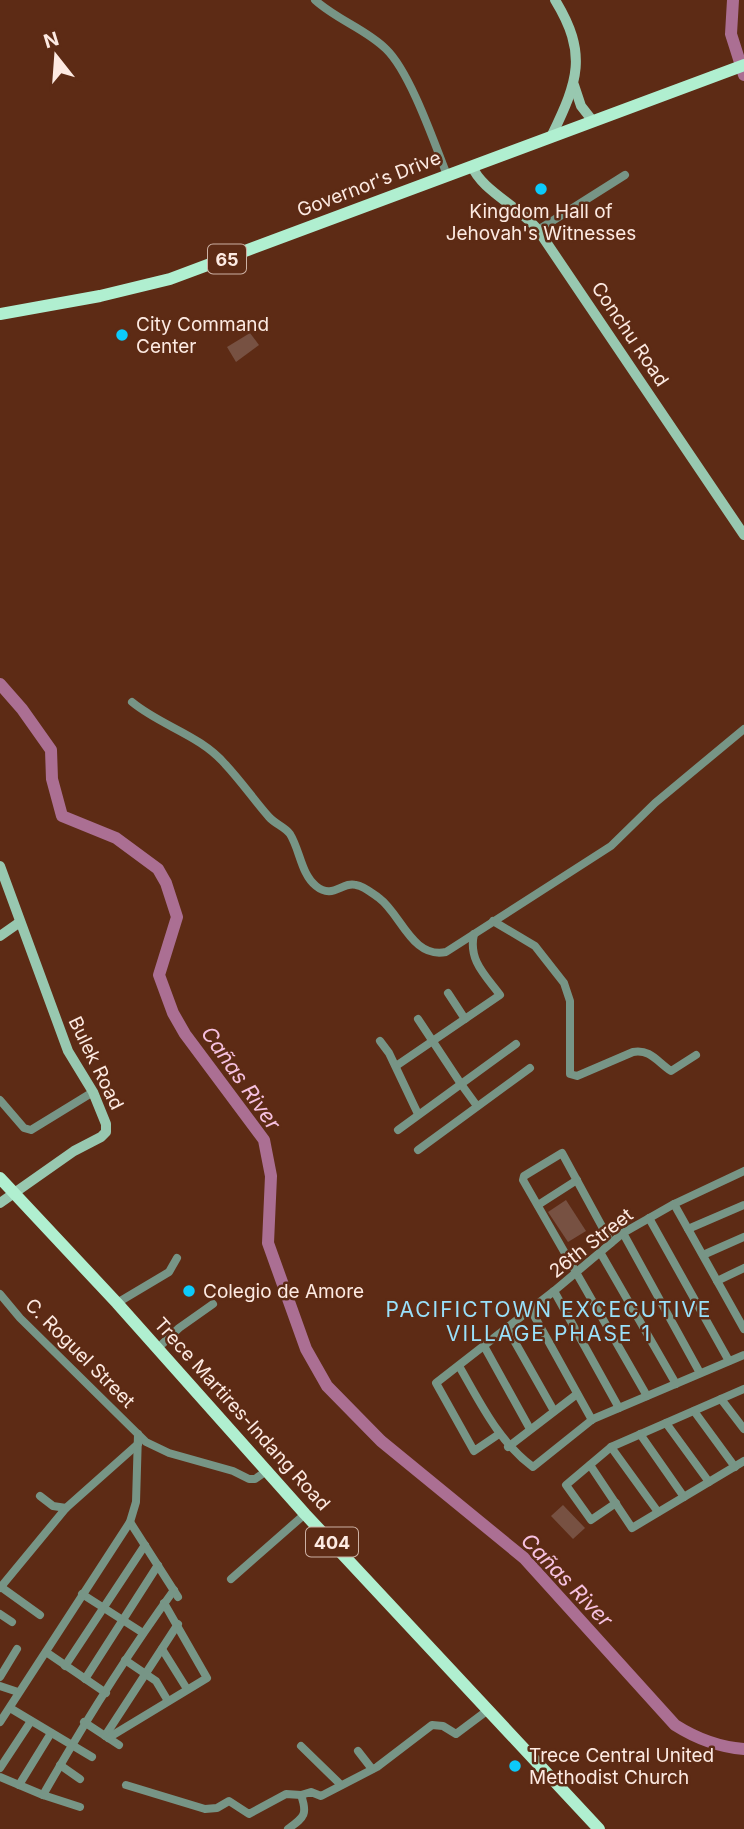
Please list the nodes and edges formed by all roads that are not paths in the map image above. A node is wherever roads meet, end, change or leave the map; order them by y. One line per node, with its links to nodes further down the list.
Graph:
1 (315, 0): 8 (street)
2 (555, 0): 4 (main road)
3 (744, 65): 5 (main road, Governor's Drive / 65)
4 (574, 85): 5 (main road); 6 (main road)
5 (592, 120): 6 (main road, Governor's Drive / 65)
6 (552, 135): 7 (main road, Governor's Drive / 65)
7 (472, 166): 8 (main road, Governor's Drive / 65); 10 (main road, Conchu Road)
8 (447, 175): 11 (main road, Governor's Drive / 65)
9 (625, 176): 10 (street)
10 (538, 230): 12 (main road, Conchu Road)
11 (0, 314)
12 (744, 535)
13 (132, 702): 18 (street)
14 (744, 729): 16 (street)
15 (0, 866): 17 (main road, Bulek Road)
16 (494, 921): 18 (street); 26 (street)
17 (20, 922): 19 (main road); 30 (main road, Bulek Road)
18 (474, 934): 22 (street)
19 (0, 936)
20 (448, 993): 22 (street)
21 (418, 1019): 23 (street)
22 (465, 1019): 23 (street)
23 (433, 1040): 27 (street); 29 (street)
24 (380, 1041): 27 (street)
25 (516, 1044): 29 (street)
26 (696, 1055)
27 (396, 1066): 33 (street)
28 (530, 1068): 32 (street)
29 (461, 1084): 32 (street); 33 (street)
30 (93, 1092): 31 (street); 39 (main road, Bulek Road)
31 (0, 1100)
32 (477, 1106): 35 (street)
33 (418, 1114): 34 (street)
34 (398, 1130)
35 (418, 1150)
36 (744, 1171): 41 (street, 26th Street)
37 (0, 1178): 39 (main road, Trece Martires-Indang Road / 404)
38 (577, 1180): 42 (street); 42 (street); 48 (street)
39 (15, 1194): 40 (main road); 57 (main road, Trece Martires-Indang Road / 404)
40 (0, 1203)
41 (674, 1204): 44 (street, 26th Street); 45 (street)
42 (538, 1205): 53 (street)
43 (744, 1205): 45 (street)
44 (649, 1218): 46 (street, 26th Street); 65 (street)
45 (688, 1229): 50 (street)
46 (624, 1233): 48 (street, 26th Street); 67 (street)
47 (744, 1237): 50 (street)
48 (611, 1243): 49 (street, 26th Street)
49 (600, 1252): 53 (street, 26th Street); 68 (street)
50 (703, 1255): 54 (street)
51 (177, 1258): 57 (street)
52 (744, 1269): 54 (street)
53 (577, 1272): 55 (street, 26th Street); 71 (street)
54 (717, 1281): 61 (street)
55 (554, 1292): 59 (street, 26th Street); 73 (street)
56 (0, 1294): 80 (street, C. Roguel Street)
57 (117, 1303): 63 (main road, Trece Martires-Indang Road / 404)
58 (213, 1304): 63 (street)
59 (531, 1310): 60 (street, 26th Street); 70 (street)
60 (507, 1328): 62 (street, 26th Street); 74 (street)
61 (744, 1329)
62 (484, 1346): 66 (street, 26th Street); 78 (street)
63 (158, 1348): 89 (main road, Trece Martires-Indang Road / 404)
64 (744, 1355): 65 (street)
65 (729, 1362): 67 (street)
66 (459, 1366): 81 (street); 81 (street, 26th Street)
67 (700, 1373): 68 (street)
68 (676, 1384): 71 (street)
69 (744, 1389): 72 (street)
70 (577, 1394): 74 (street); 76 (street)
71 (647, 1396): 73 (street)
72 (722, 1399): 75 (street); 79 (street)
73 (619, 1408): 76 (street)
74 (554, 1411): 78 (street)
75 (694, 1411): 77 (street); 88 (street)
76 (592, 1420): 84 (street)
77 (666, 1423): 82 (street); 90 (street)
78 (530, 1429): 84 (street)
79 (744, 1429)
80 (138, 1434): 83 (street); 89 (street, C. Roguel Street)
81 (499, 1434): 84 (street)
82 (640, 1434): 85 (street); 92 (street)
83 (138, 1444): 94 (street); 97 (street)
84 (508, 1447)
85 (611, 1447): 87 (street); 95 (street)
86 (744, 1461): 88 (street)
87 (590, 1465): 93 (street); 93 (street)
88 (735, 1467): 90 (street)
89 (268, 1470): 96 (main road, Trece Martires-Indang Road / 404)
90 (709, 1482): 92 (street)
91 (40, 1496): 94 (street)
92 (684, 1497): 95 (street)
93 (615, 1503): 95 (street)
94 (66, 1508): 101 (street)
95 (658, 1512)
96 (305, 1514): 100 (street); 125 (main road, Trece Martires-Indang Road / 404)
97 (130, 1522): 98 (street); 102 (street)
98 (145, 1545): 99 (street); 104 (street)
99 (158, 1565): 103 (street); 107 (street)
100 (231, 1579)
101 (1, 1588): 106 (street)
102 (82, 1594): 104 (street); 113 (street)
103 (164, 1603): 109 (street); 110 (street)
104 (104, 1607): 107 (street); 115 (street)
105 (0, 1614): 108 (street)
106 (40, 1615)
107 (124, 1620): 110 (street); 118 (street)
108 (12, 1622)
109 (178, 1624): 112 (street); 120 (street)
110 (143, 1633): 114 (street)
111 (17, 1649): 117 (street)
112 (162, 1649): 116 (street); 120 (street)
113 (46, 1652): 115 (street); 121 (street)
114 (125, 1660): 116 (street); 122 (street)
115 (65, 1665): 118 (street)
116 (146, 1673): 123 (street); 130 (street)
117 (0, 1677)
118 (85, 1679): 122 (street)
119 (0, 1686): 121 (street)
120 (187, 1689): 123 (street)
121 (18, 1692): 124 (street)
122 (106, 1693): 128 (street)
123 (168, 1701): 130 (street)
124 (10, 1708): 126 (street); 127 (street)
125 (488, 1710): 138 (street); 148 (main road, Trece Martires-Indang Road / 404)
126 (31, 1721): 129 (street); 137 (street)
127 (0, 1722)
128 (84, 1722): 130 (street); 132 (street)
129 (51, 1733): 132 (street); 141 (street)
130 (106, 1737): 131 (street)
131 (119, 1745)
132 (71, 1746): 135 (street); 136 (street)
133 (301, 1746): 143 (street)
134 (358, 1751): 138 (street)
135 (92, 1757)
136 (60, 1765): 140 (street); 144 (street)
137 (0, 1768)
138 (372, 1769): 143 (street)
139 (0, 1777): 141 (street)
140 (80, 1779)
141 (19, 1785): 144 (street)
142 (126, 1785): 145 (street)
143 (341, 1785): 145 (street)
144 (43, 1795): 146 (street)
145 (301, 1795): 147 (street)
146 (80, 1807)
147 (288, 1829)
148 (599, 1829)

